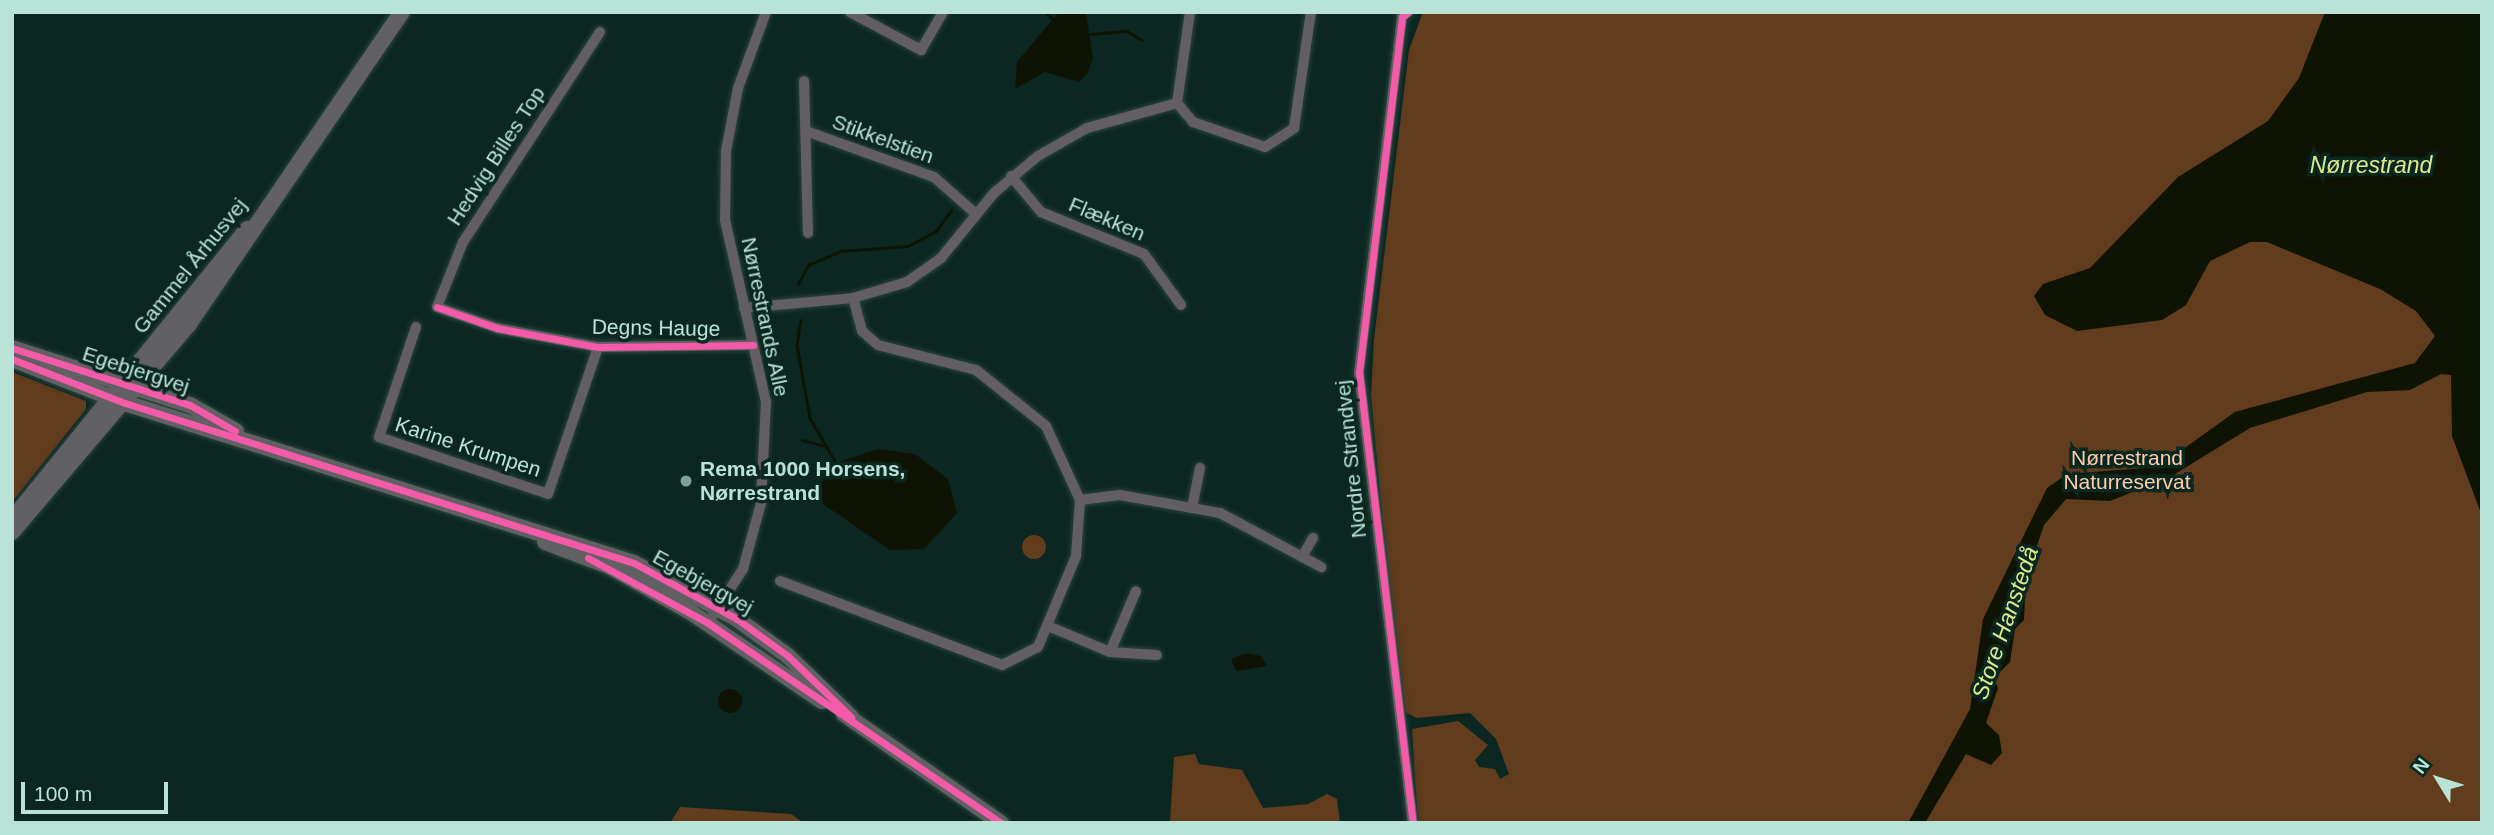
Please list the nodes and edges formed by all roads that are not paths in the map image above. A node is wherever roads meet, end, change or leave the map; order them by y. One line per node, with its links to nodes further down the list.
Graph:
1 (402, 12): 24 (street, Gammel Århusvej)
2 (766, 12): 18 (street, Nørrestrands Alle)
3 (850, 12): 4 (street)
4 (943, 12)
5 (1190, 12): 10 (street)
6 (1311, 12): 10 (street)
7 (1404, 14): 46 (street, Nordre Strandvej)
8 (600, 32): 17 (street, Hedvig Billes Top)
9 (804, 81): 11 (street, Stikkelstien)
10 (1177, 103): 12 (street)
11 (806, 131): 13 (street, Stikkelstien); 14 (street, Stikkelstien)
12 (1012, 176): 13 (street); 16 (street, Flækken)
13 (976, 214): 15 (street)
14 (808, 233)
15 (853, 298): 18 (street); 28 (street)
16 (1181, 305)
17 (437, 307): 21 (street, Degns Hauge)
18 (744, 308): 20 (street, Nørrestrands Alle)
19 (416, 327): 21 (street, Karine Krumpen)
20 (753, 345): 21 (street, Degns Hauge); 39 (street, Nørrestrands Alle)
21 (598, 347)
22 (12, 348): 24 (street, Egebjergvej)
23 (12, 359): 25 (street, Egebjergvej)
24 (130, 386): 25 (street, Gammel Århusvej); 26 (street, Egebjergvej)
25 (118, 400): 26 (street, Egebjergvej); 30 (street, Gammel Århusvej); 32 (street, Gammel Århusvej)
26 (243, 436): 31 (street, Egebjergvej)
27 (1200, 468): 29 (street)
28 (1080, 500): 29 (street); 41 (street)
29 (1192, 508): 34 (street)
30 (12, 519)
31 (511, 526): 35 (street, Egebjergvej); 39 (street, Egebjergvej)
32 (12, 532)
33 (1312, 538): 34 (street)
34 (1303, 557): 36 (street)
35 (609, 566): 39 (street); 40 (street, Egebjergvej)
36 (1321, 567)
37 (780, 581): 41 (street)
38 (1136, 591): 42 (street)
39 (719, 607): 40 (street, Nørrestrands Alle); 44 (street, Egebjergvej)
40 (708, 623): 44 (street, Egebjergvej)
41 (1048, 626): 42 (street)
42 (1110, 652): 43 (street)
43 (1157, 655)
44 (851, 718): 45 (street, Egebjergvej)
45 (1001, 823)
46 (1413, 823)

